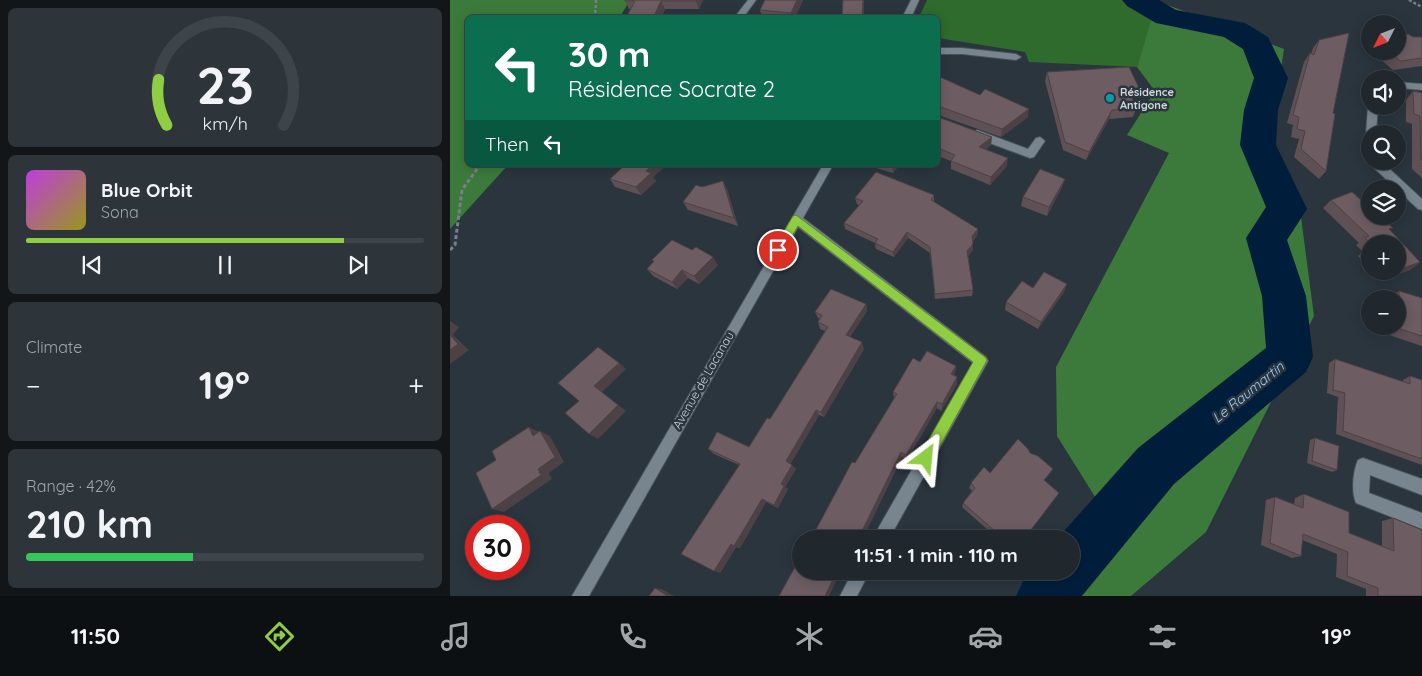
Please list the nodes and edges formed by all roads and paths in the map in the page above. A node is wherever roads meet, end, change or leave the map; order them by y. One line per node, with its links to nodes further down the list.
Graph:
1 (596, 0): 6 (path)
2 (752, 0): 7 (street)
3 (915, 0): 8 (street)
4 (1409, 0): 5 (path)
5 (1422, 7)
6 (595, 15)
7 (740, 15)
8 (908, 15)
9 (940, 51): 10 (street)
10 (1016, 57)
11 (1406, 85): 12 (street)
12 (1422, 86)
13 (965, 129): 14 (street)
14 (1040, 141)
15 (479, 167): 20 (path)
16 (824, 167): 19 (street, Avenue de Lacanau)
17 (1383, 170): 18 (street)
18 (1422, 206)
19 (796, 219): 23 (street); 25 (street, Avenue de Lacanau)
20 (450, 250)
21 (1422, 487): 22 (street)
22 (1422, 521)
23 (885, 530)
24 (857, 580): 26 (street)
25 (580, 596)
26 (848, 596)

